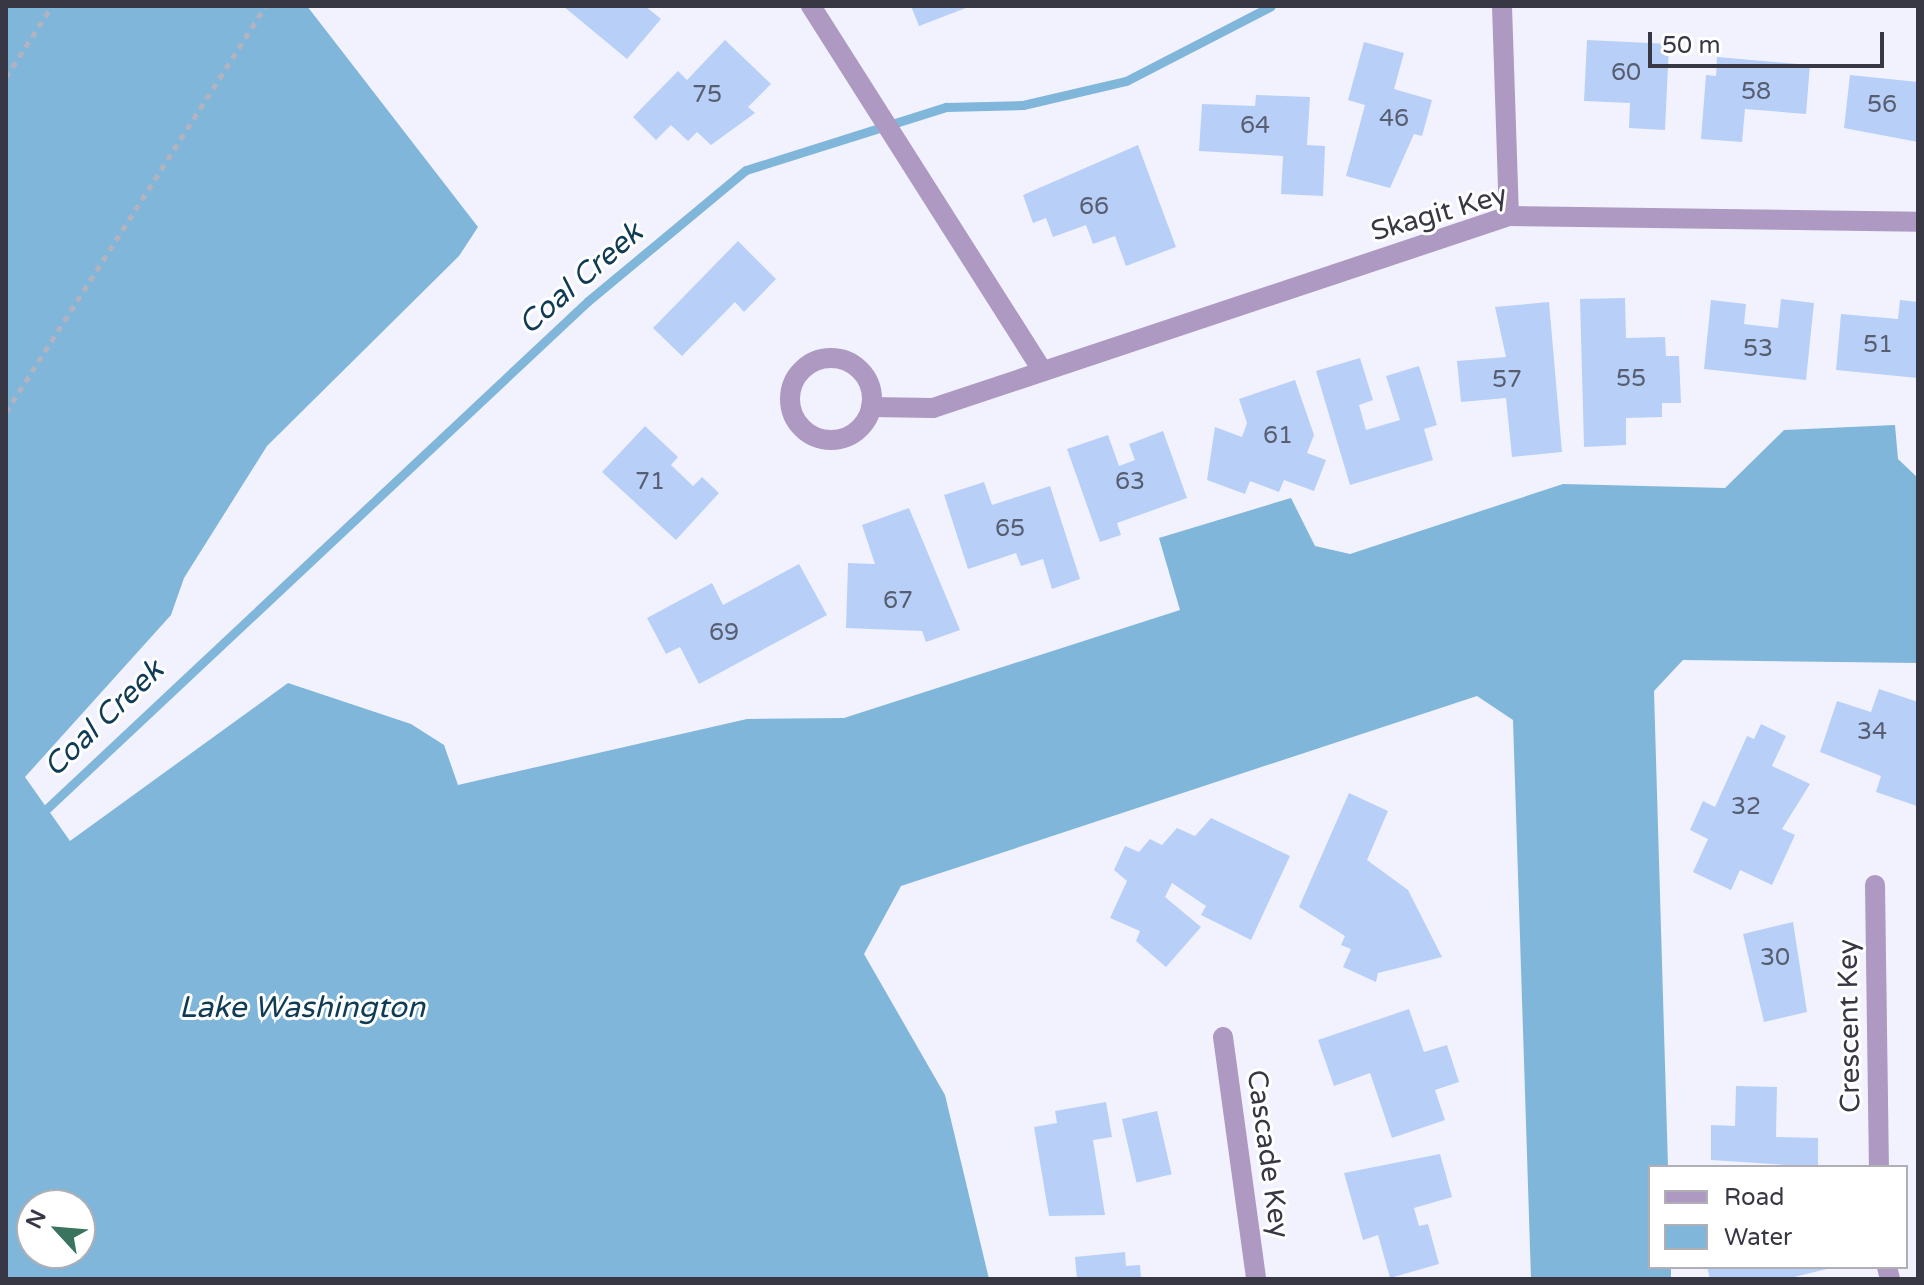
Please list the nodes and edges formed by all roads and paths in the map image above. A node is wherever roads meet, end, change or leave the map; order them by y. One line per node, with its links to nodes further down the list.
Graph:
1 (52, 6): 5 (path)
2 (266, 6): 10 (path)
3 (811, 6): 8 (street)
4 (1502, 6): 6 (street)
5 (6, 77)
6 (1509, 216): 7 (street, Skagit Key); 8 (street, Skagit Key)
7 (1918, 222)
8 (1041, 369): 9 (street, Skagit Key)
9 (871, 407): 9 (street)
10 (6, 412)
11 (1875, 885): 13 (street, Crescent Key)
12 (1223, 1037): 14 (street, Cascade Key)
13 (1879, 1165)
14 (1256, 1279)

